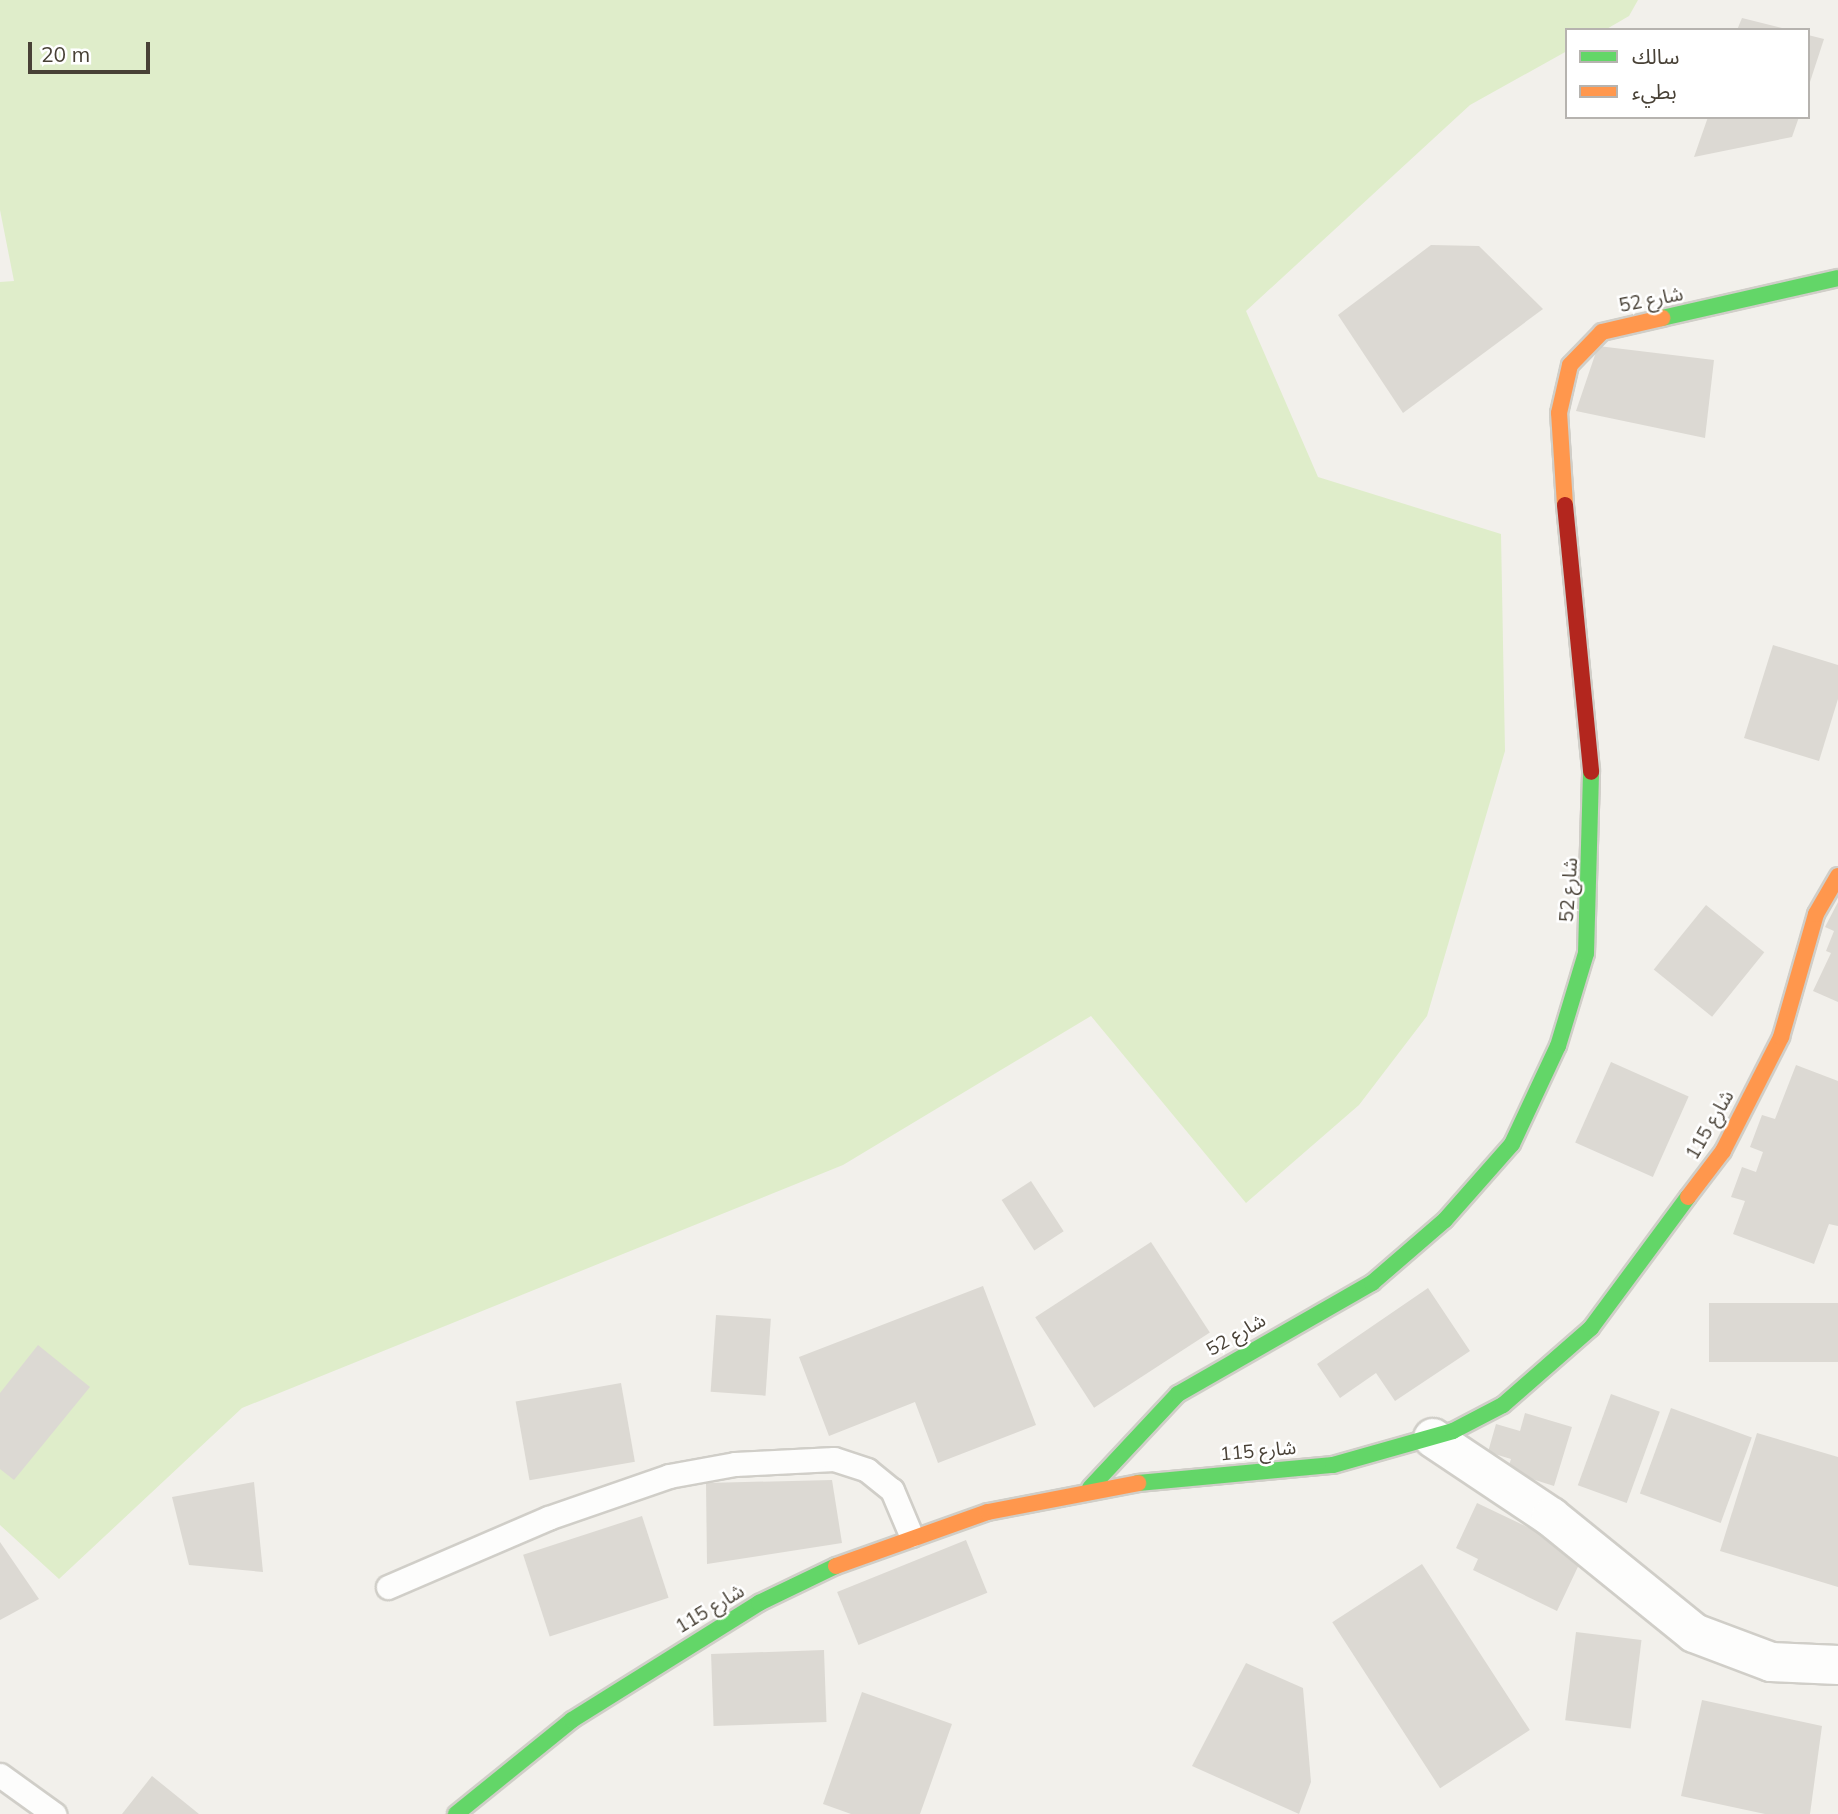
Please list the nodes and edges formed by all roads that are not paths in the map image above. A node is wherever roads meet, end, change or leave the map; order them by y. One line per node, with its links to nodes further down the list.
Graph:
1 (1838, 278): 4 (street, شارع 52)
2 (1838, 876): 3 (street, شارع 115)
3 (1433, 1438): 4 (street, شارع 115); 7 (street)
4 (1090, 1488): 5 (street, شارع 115)
5 (911, 1535): 6 (lane); 10 (street, شارع 115)
6 (388, 1587)
7 (1838, 1665)
8 (0, 1775): 9 (lane)
9 (54, 1814)
10 (456, 1814)

